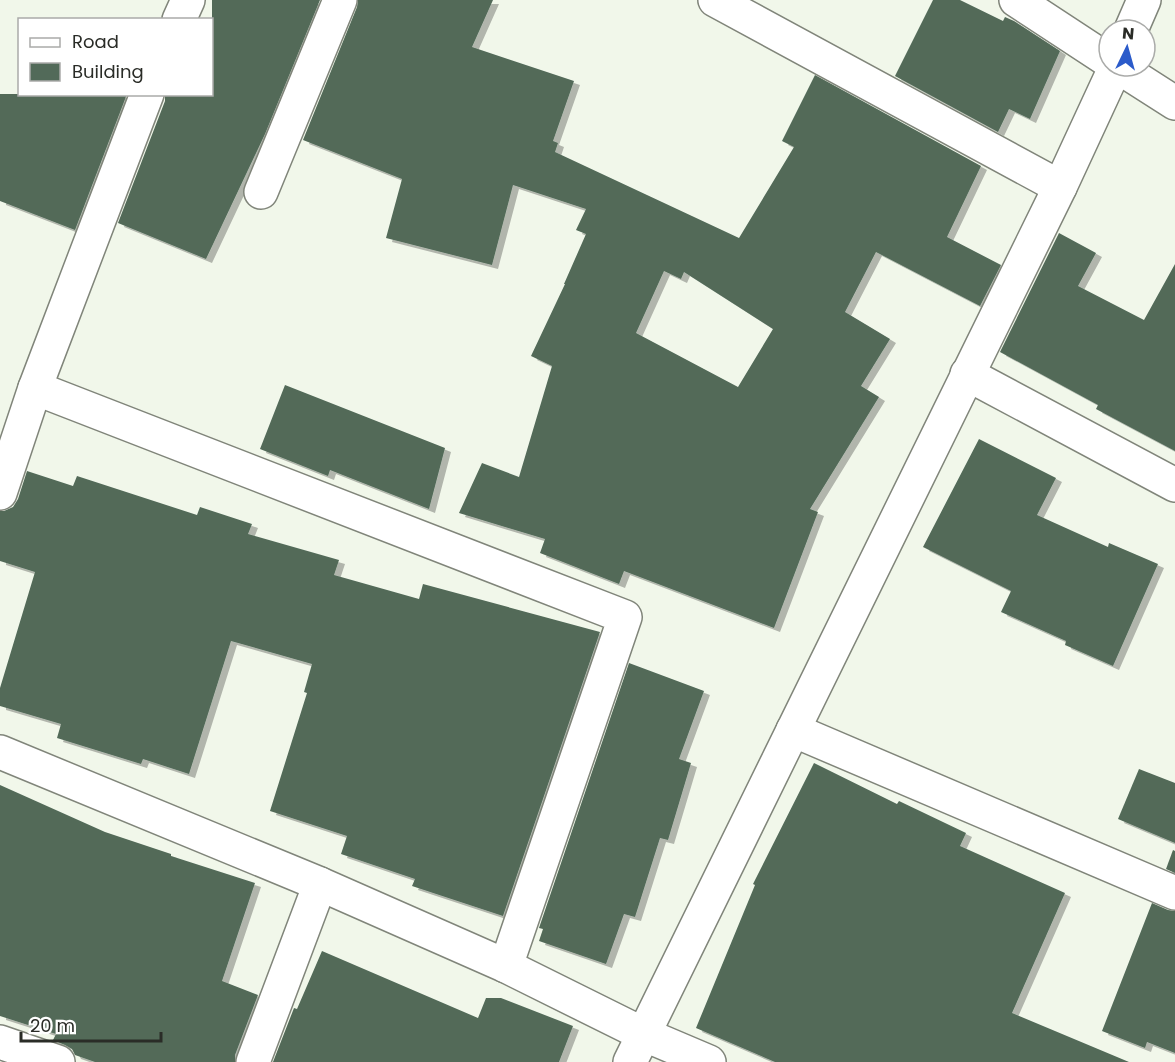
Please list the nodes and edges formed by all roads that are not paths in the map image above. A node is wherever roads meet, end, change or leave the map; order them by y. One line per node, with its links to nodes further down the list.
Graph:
1 (188, 0): 6 (street)
2 (340, 0): 14 (street)
3 (715, 0): 13 (street)
4 (1016, 0): 8 (street)
5 (1144, 0): 7 (street)
6 (180, 18)
7 (1136, 18)
8 (1097, 53)
9 (1110, 78): 13 (street)
10 (1135, 78): 12 (street)
11 (146, 96): 16 (street)
12 (1175, 103)
13 (1060, 187): 15 (street)
14 (261, 192)
15 (967, 374): 17 (street); 19 (street)
16 (35, 388): 18 (street); 23 (street)
17 (1175, 485)
18 (0, 493)
19 (793, 730): 22 (street); 25 (street)
20 (0, 752): 21 (street)
21 (320, 885): 23 (street); 27 (street)
22 (1175, 893)
23 (506, 966): 25 (street)
24 (0, 1042): 26 (street)
25 (636, 1048): 28 (street)
26 (58, 1062)
27 (253, 1062)
28 (709, 1062)

